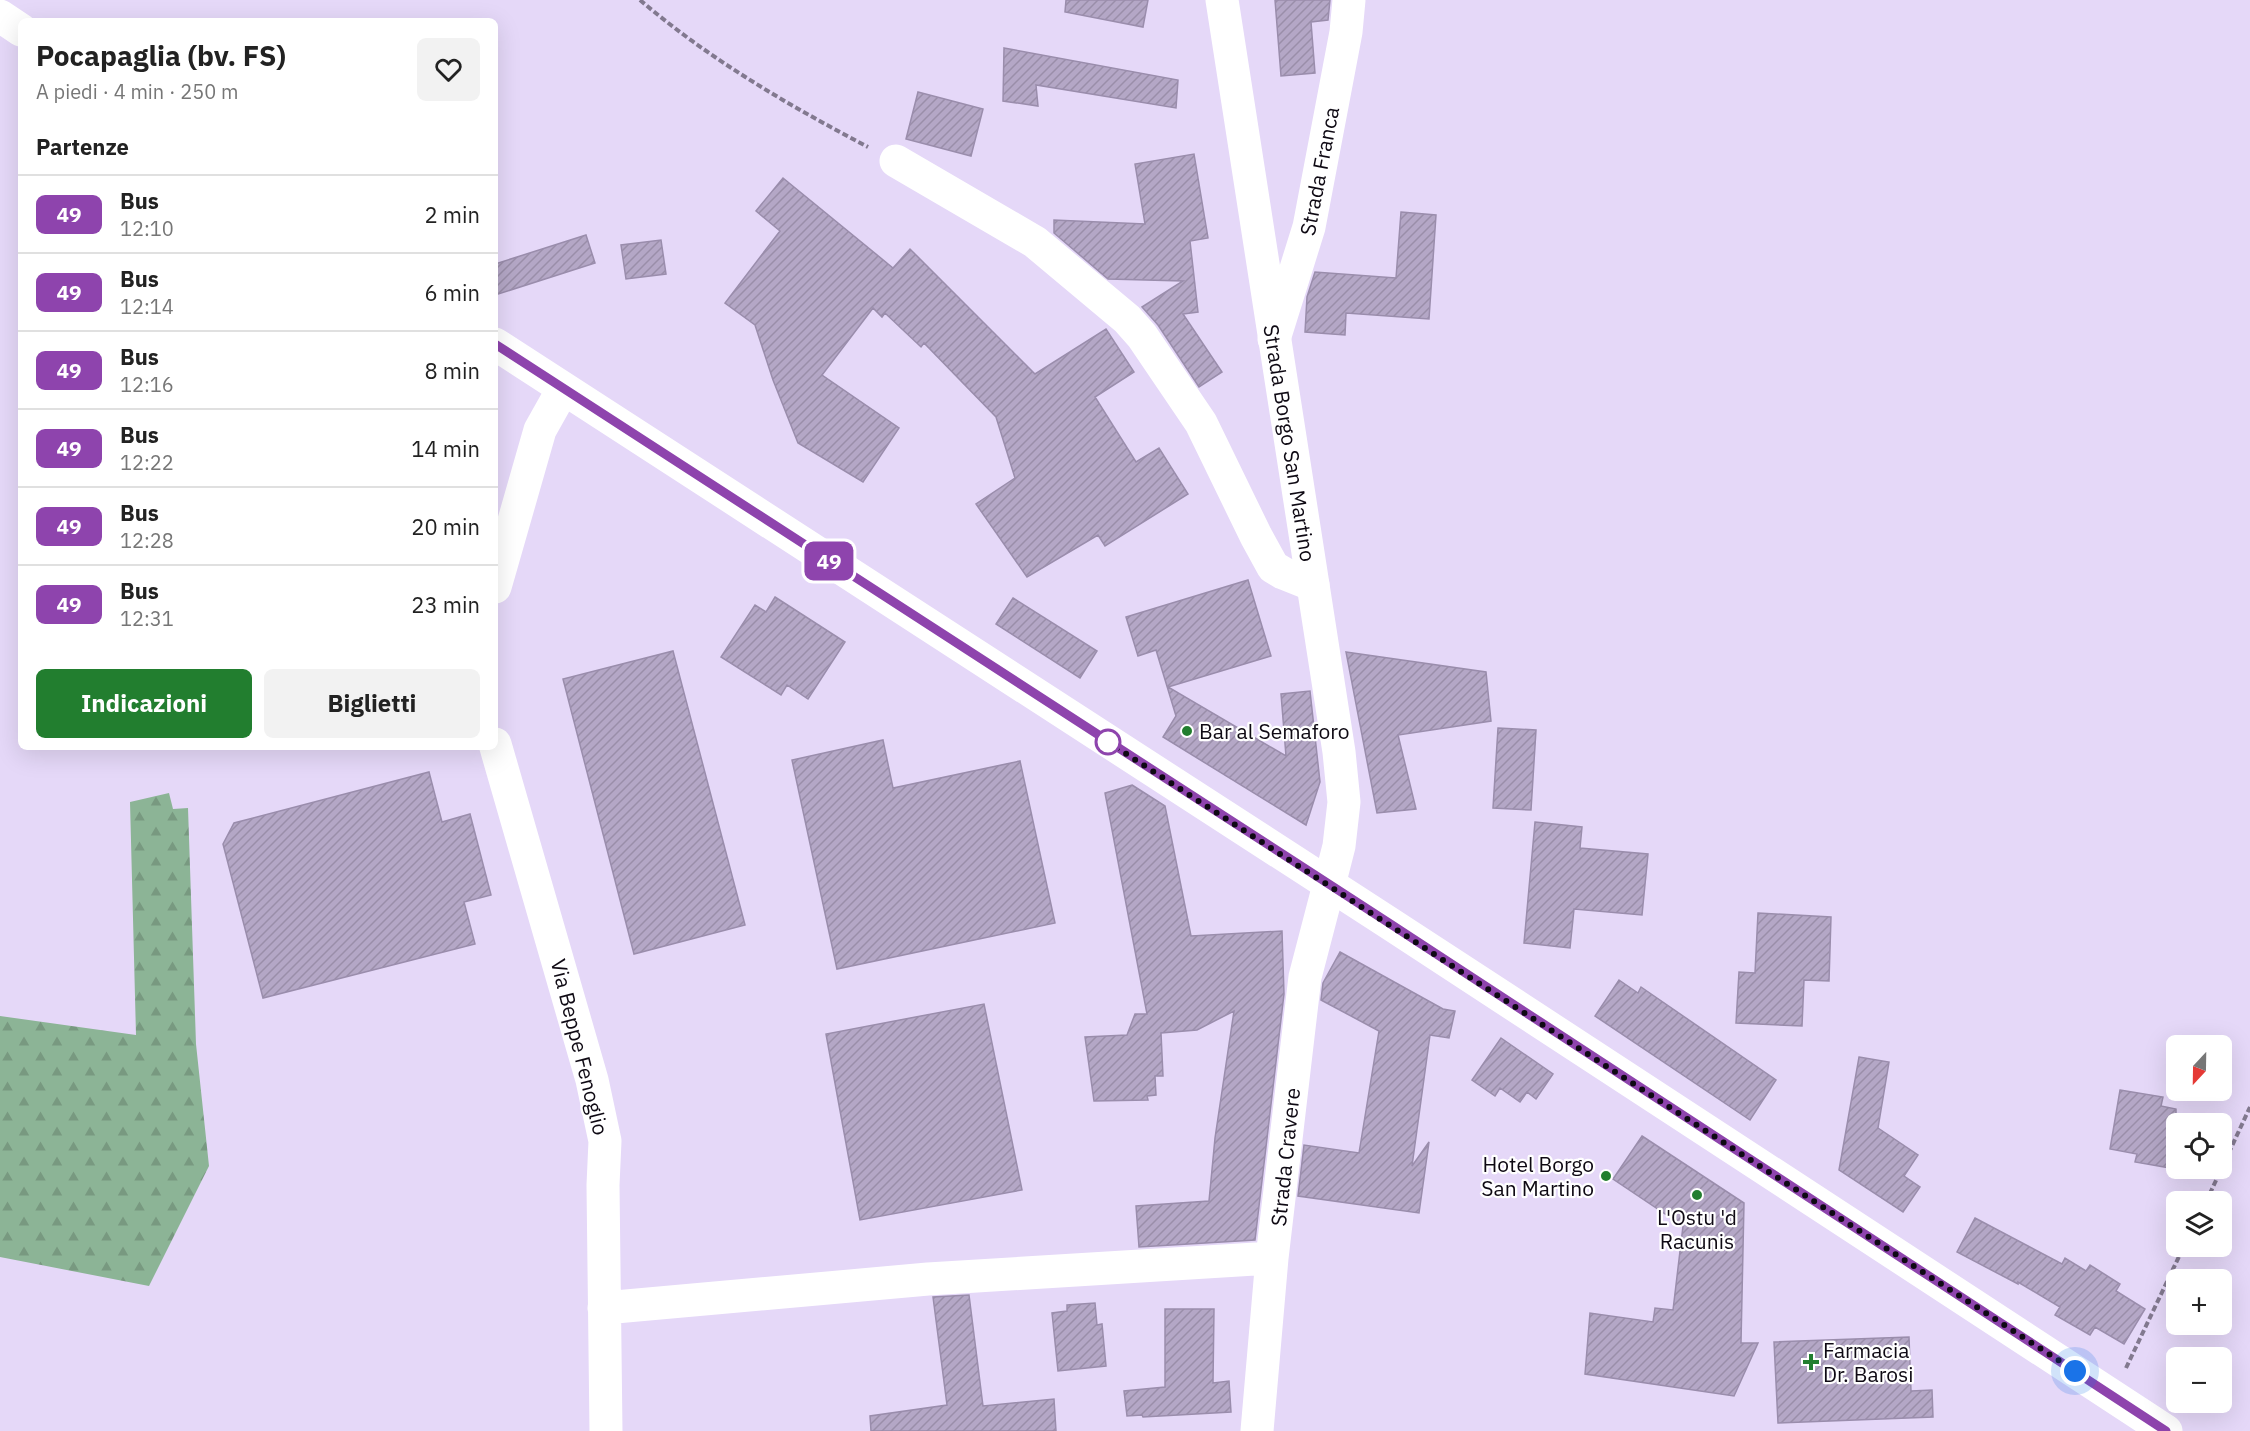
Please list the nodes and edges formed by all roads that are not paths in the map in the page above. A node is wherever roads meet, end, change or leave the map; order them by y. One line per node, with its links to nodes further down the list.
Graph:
1 (1222, 0): 6 (main road, Strada Borgo San Martino)
2 (1349, 0): 6 (main road, Strada Franca)
3 (0, 16): 4 (main road)
4 (18, 28)
5 (896, 161): 10 (main road)
6 (1274, 339): 10 (main road, Strada Borgo San Martino)
7 (498, 346): 8 (main road)
8 (563, 389): 9 (main road); 12 (main road)
9 (498, 577)
10 (1312, 585): 12 (main road, Strada Borgo San Martino)
11 (497, 750): 14 (main road, Via Beppe Fenoglio)
12 (1329, 885): 13 (main road, Strada Cravere); 17 (main road)
13 (1272, 1258): 14 (main road); 16 (main road, Strada Cravere)
14 (604, 1308): 15 (main road, Via Beppe Fenoglio)
15 (606, 1431)
16 (1257, 1431)
17 (2166, 1431)

